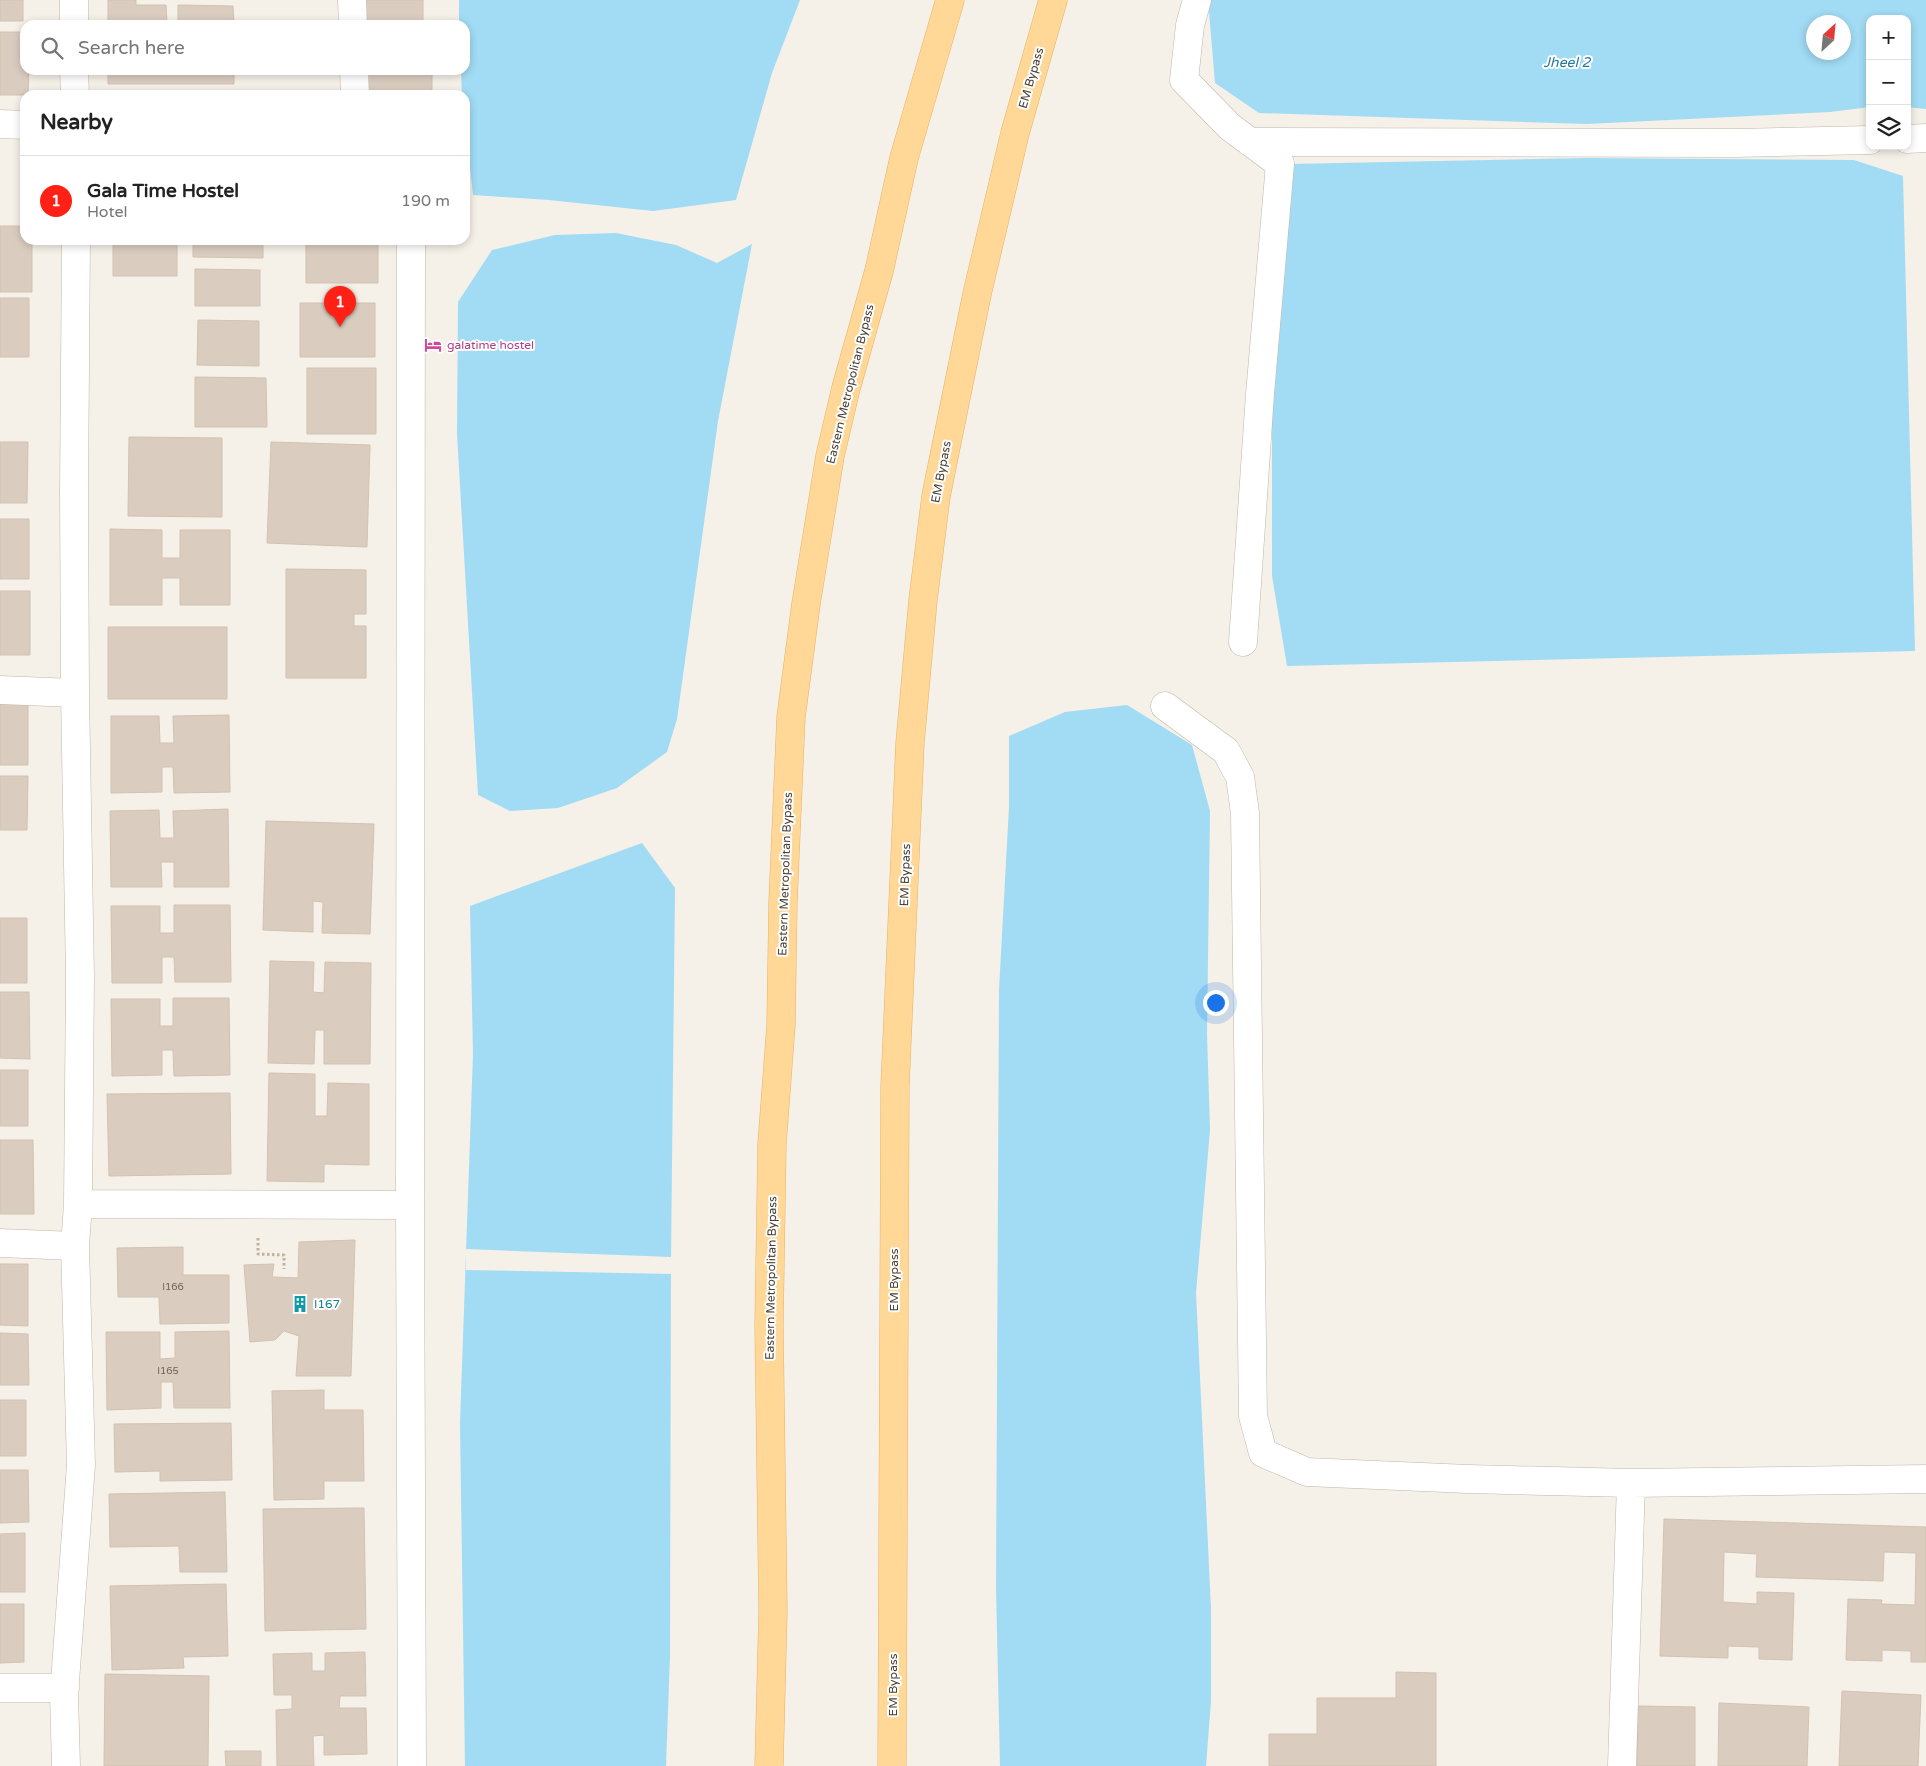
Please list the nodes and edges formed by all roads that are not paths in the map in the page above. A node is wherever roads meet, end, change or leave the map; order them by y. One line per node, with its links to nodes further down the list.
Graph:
1 (74, 0): 6 (street)
2 (352, 0): 7 (street)
3 (950, 0): 34 (main road, Eastern Metropolitan Bypass)
4 (1053, 0): 35 (main road, EM Bypass)
5 (1198, 0): 17 (street)
6 (74, 20)
7 (353, 20)
8 (74, 75): 10 (street)
9 (354, 75): 11 (street)
10 (75, 90)
11 (355, 90)
12 (0, 124): 13 (street)
13 (20, 125)
14 (1926, 138): 15 (street)
15 (1911, 139)
16 (1866, 140): 17 (street)
17 (1250, 142): 20 (street)
18 (76, 245): 22 (street)
19 (412, 245): 25 (street)
20 (1243, 642)
21 (0, 690): 22 (street)
22 (75, 693): 24 (street)
23 (1165, 706): 29 (street)
24 (78, 1204): 25 (street); 27 (street)
25 (410, 1206): 33 (street)
26 (0, 1243): 27 (street)
27 (75, 1246): 31 (street)
28 (1926, 1479): 29 (street)
29 (1631, 1483): 36 (street)
30 (0, 1688): 31 (street)
31 (65, 1688): 32 (street)
32 (66, 1766)
33 (412, 1766)
34 (769, 1766)
35 (892, 1766)
36 (1622, 1766)

